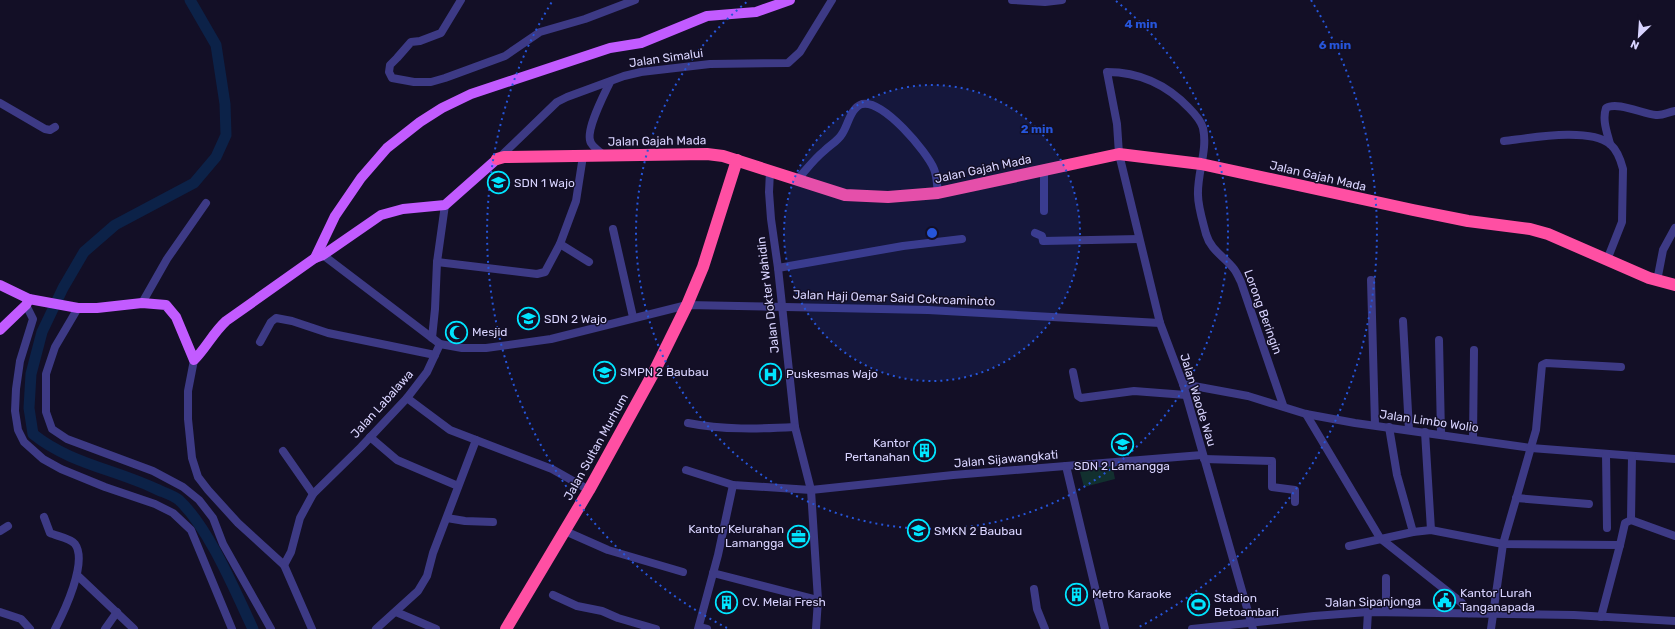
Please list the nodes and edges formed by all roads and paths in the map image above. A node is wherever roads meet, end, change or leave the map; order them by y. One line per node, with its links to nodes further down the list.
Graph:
1 (461, 0): 2 (street)
2 (635, 0)
3 (790, 0): 33 (main road)
4 (832, 0): 8 (street, Jalan Simalui)
5 (1012, 0): 7 (street)
6 (1062, 0): 7 (street)
7 (1046, 1)
8 (610, 82): 16 (street); 17 (street, Jalan Simalui)
9 (0, 103): 11 (street)
10 (1675, 111): 13 (street)
11 (55, 127)
12 (1504, 141): 13 (street)
13 (1610, 144): 34 (street)
14 (1119, 154): 19 (highway, Jalan Gajah Mada); 19 (street, Jalan Waode Wau); 20 (highway, Jalan Gajah Mada); 31 (street, Jalan Waode Wau)
15 (583, 156): 16 (highway, Jalan Gajah Mada); 17 (highway, Jalan Gajah Mada); 32 (street)
16 (605, 156): 18 (highway, Jalan Gajah Mada)
17 (497, 159): 25 (main road)
18 (738, 160): 21 (highway, Jalan Gajah Mada); 44 (highway, Jalan Sultan Murhum)
19 (1202, 164): 34 (highway, Jalan Gajah Mada); 63 (street, Lorong Beringin)
20 (1044, 170): 23 (highway, Jalan Gajah Mada); 26 (street)
21 (770, 172): 22 (highway, Jalan Gajah Mada); 37 (street, Jalan Dokter Wahidin)
22 (797, 180): 23 (highway, Jalan Gajah Mada); 23 (street)
23 (938, 193)
24 (206, 203): 43 (street)
25 (445, 205): 33 (main road); 35 (street)
26 (1044, 211)
27 (1675, 228): 39 (street)
28 (613, 229): 47 (street)
29 (1035, 233): 31 (street)
30 (962, 239): 37 (street)
31 (1138, 239): 49 (street, Jalan Waode Wau)
32 (560, 244): 35 (street); 36 (street)
33 (319, 255): 51 (street); 57 (main road)
34 (1607, 260): 39 (highway, Jalan Gajah Mada)
35 (437, 262): 51 (street)
36 (589, 262)
37 (778, 268): 45 (street, Jalan Dokter Wahidin)
38 (1371, 280): 66 (street)
39 (1657, 280): 41 (highway, Jalan Gajah Mada)
40 (0, 285): 42 (main road)
41 (1675, 286)
42 (27, 302): 46 (main road); 50 (main road); 129 (street)
43 (142, 304): 46 (main road); 57 (main road)
44 (687, 305): 45 (street, Jalan Haji Oemar Said Cokroaminoto); 47 (street, Jalan Haji Oemar Said Cokroaminoto); 85 (highway, Jalan Sultan Murhum)
45 (782, 306): 49 (street, Jalan Haji Oemar Said Cokroaminoto); 67 (street, Jalan Dokter Wahidin)
46 (78, 308): 130 (street)
47 (633, 317): 54 (street, Jalan Haji Oemar Said Cokroaminoto)
48 (1403, 321): 69 (street)
49 (1160, 323): 60 (street, Jalan Waode Wau)
50 (0, 330)
51 (432, 338): 54 (street)
52 (1440, 340): 71 (street)
53 (260, 342): 56 (street)
54 (440, 344): 56 (street, Jalan Labalawa)
55 (1474, 350): 73 (street)
56 (435, 355): 62 (street, Jalan Labalawa)
57 (194, 360): 106 (street)
58 (1621, 367): 75 (street)
59 (1073, 372): 61 (street)
60 (1183, 384): 61 (street, Jalan Waode Wau); 63 (street, Jalan Limbo Wolio)
61 (1186, 395): 79 (street, Jalan Waode Wau)
62 (407, 398): 72 (street, Jalan Labalawa); 74 (street)
63 (1283, 405): 64 (street, Jalan Limbo Wolio)
64 (1306, 414): 66 (street, Jalan Limbo Wolio); 102 (street)
65 (688, 423): 67 (street)
66 (1375, 425): 68 (street, Jalan Limbo Wolio)
67 (795, 427): 86 (street, Jalan Dokter Wahidin)
68 (1389, 427): 69 (street, Jalan Limbo Wolio); 100 (street)
69 (1409, 430): 70 (street, Jalan Limbo Wolio)
70 (1425, 432): 71 (street, Jalan Limbo Wolio); 97 (street)
71 (1441, 434): 73 (street, Jalan Limbo Wolio)
72 (370, 438): 84 (street); 87 (street, Jalan Labalawa)
73 (1473, 439): 75 (street, Jalan Limbo Wolio)
74 (476, 440): 84 (street); 85 (street)
75 (1531, 448): 77 (street, Jalan Limbo Wolio); 88 (street)
76 (283, 451): 87 (street)
77 (1606, 454): 78 (street, Jalan Limbo Wolio); 96 (street)
78 (1632, 456): 80 (street, Jalan Limbo Wolio); 93 (street)
79 (1203, 457): 81 (street, Jalan Sijawangkati); 89 (street, Jalan Sijawangkati); 123 (street, Jalan Waode Wau)
80 (1675, 459)
81 (1066, 466): 86 (street, Jalan Sijawangkati); 139 (street)
82 (686, 470): 83 (street, Jalan Sijawangkati)
83 (732, 485): 86 (street, Jalan Sijawangkati); 108 (street)
84 (458, 486): 92 (street)
85 (589, 490): 99 (highway, Jalan Sultan Murhum)
86 (812, 490): 113 (street, Jalan Dokter Wahidin)
87 (313, 494): 106 (street, Jalan Labalawa)
88 (1516, 498): 90 (street); 103 (street)
89 (1295, 502)
90 (1589, 504)
91 (44, 517): 109 (street)
92 (447, 518): 94 (street); 116 (street)
93 (1631, 520): 101 (street); 104 (street)
94 (493, 522)
95 (8, 526): 98 (street)
96 (1606, 528)
97 (1431, 530): 100 (street); 103 (street)
98 (0, 531)
99 (565, 531): 107 (street); 134 (highway, Jalan Sultan Murhum)
100 (1413, 532): 102 (street)
101 (1675, 536)
102 (1380, 538): 105 (street); 119 (street)
103 (1503, 544): 104 (street); 120 (street)
104 (1620, 545): 121 (street)
105 (1349, 546)
106 (284, 565): 131 (street)
107 (683, 572)
108 (713, 573): 113 (street); 124 (street)
109 (78, 576): 115 (street); 126 (street)
110 (1386, 578): 118 (street)
111 (1034, 589): 138 (street)
112 (553, 595): 135 (street)
113 (818, 600): 137 (street, Jalan Dokter Wahidin)
114 (0, 612): 125 (street)
115 (117, 612): 127 (street); 128 (street)
116 (396, 612): 132 (street); 133 (street)
117 (1368, 612): 118 (street, Jalan Sipanjonga); 123 (street, Jalan Sipanjonga); 141 (street)
118 (1386, 612): 119 (street, Jalan Sipanjonga)
119 (1469, 613): 120 (street, Jalan Sipanjonga)
120 (1493, 613): 121 (street, Jalan Sipanjonga); 142 (street)
121 (1601, 617): 122 (street, Jalan Sipanjonga)
122 (1675, 621)
123 (1252, 626): 140 (street, Jalan Sipanjonga)
124 (698, 628): 136 (street)
125 (30, 629)
126 (55, 629)
127 (106, 629)
128 (134, 629)
129 (232, 629)
130 (271, 629)
131 (312, 629)
132 (376, 629)
133 (436, 629)
134 (506, 629)
135 (656, 629)
136 (707, 629)
137 (816, 629)
138 (1045, 629)
139 (1105, 629)
140 (1192, 629)
141 (1367, 629)
142 (1491, 629)

